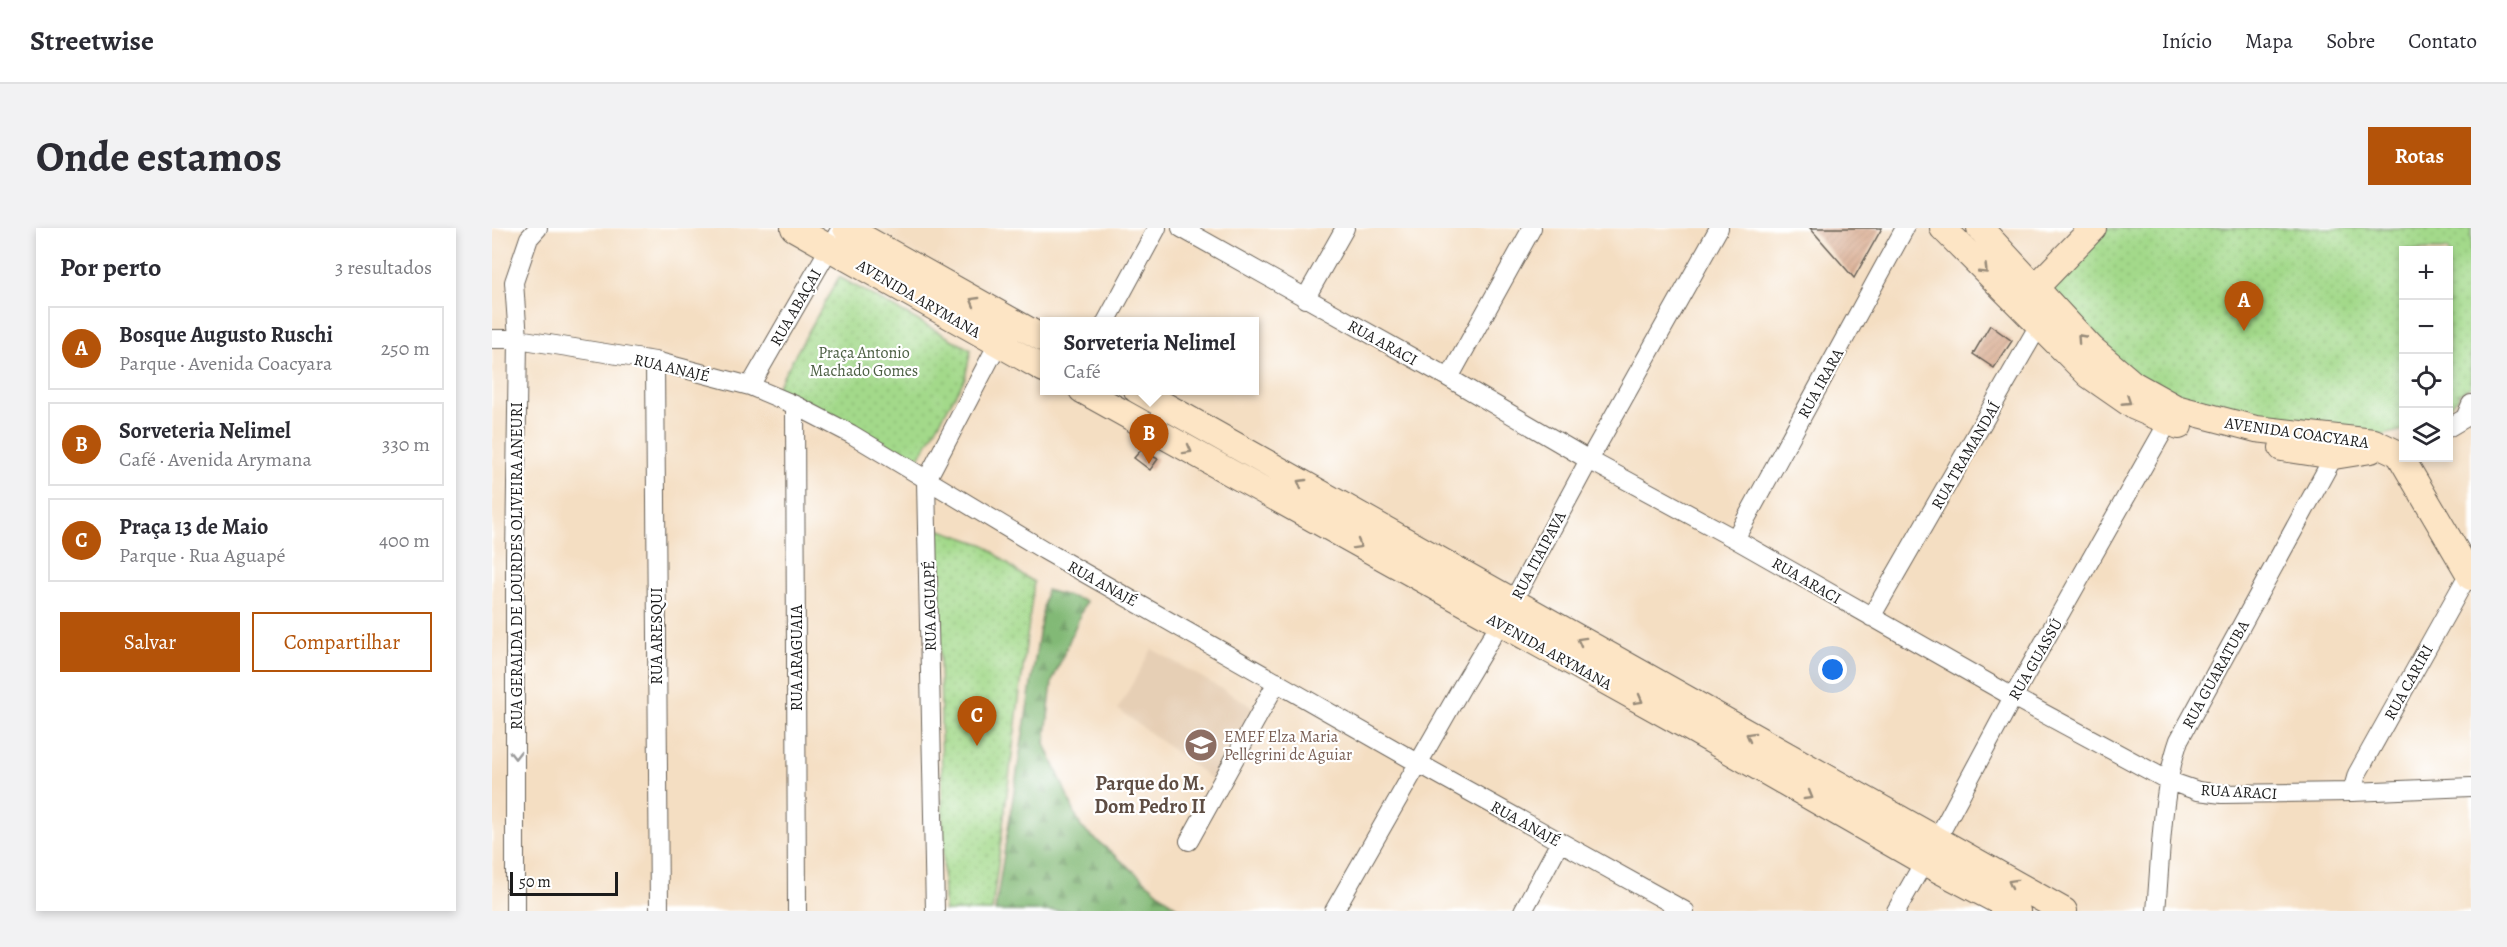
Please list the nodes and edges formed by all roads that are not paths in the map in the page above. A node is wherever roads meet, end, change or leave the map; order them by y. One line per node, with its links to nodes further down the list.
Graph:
1 (538, 228): 21 (street, RUA GERALDA DE LOURDES OLIVEIRA ANEURI)
2 (794, 228): 13 (main road, AVENIDA ARYMANA)
3 (846, 228): 18 (main road, AVENIDA ARYMANA, one-way to 3)
4 (1157, 228): 16 (street)
5 (1180, 228): 15 (street, RUA ARACI)
6 (1345, 228): 15 (street)
7 (1532, 228): 24 (street)
8 (1719, 228): 34 (street, RUA ITAIPAVA)
9 (1905, 228): 36 (street, RUA IRARA)
10 (1943, 228): 17 (main road, AVENIDA COACYARA, one-way to 17)
11 (1980, 228): 14 (main road, AVENIDA COACYARA)
12 (2093, 228): 14 (main road)
13 (835, 237): 18 (main road, AVENIDA ARYMANA); 25 (street, RUA ABAÇAI)
14 (2036, 287): 17 (main road); 30 (main road, AVENIDA COACYARA, one-way to 14)
15 (1305, 299): 24 (street, RUA ARACI)
16 (1108, 317)
17 (2039, 325): 30 (main road, AVENIDA COACYARA, one-way to 30); 39 (street, RUA TRAMANDAÍ)
18 (1004, 332): 19 (main road, AVENIDA ARYMANA); 23 (main road, AVENIDA ARYMANA); 35 (street, RUA AGUAPÉ)
19 (1040, 338)
20 (492, 339): 21 (street, RUA ANAJÉ)
21 (518, 339): 22 (street, RUA ANAJÉ); 49 (street, RUA GERALDA DE LOURDES OLIVEIRA ANEURI, one-way to 49)
22 (655, 361): 25 (street, RUA ANAJÉ); 50 (street, RUA ARESQUI)
23 (1040, 365)
24 (1449, 378): 34 (street, RUA ARACI)
25 (750, 386): 29 (street, RUA ANAJÉ)
26 (1092, 395): 38 (main road, AVENIDA ARYMANA, one-way to 38)
27 (1145, 395): 38 (main road, AVENIDA ARYMANA, one-way to 27)
28 (2471, 404): 31 (street)
29 (795, 405): 35 (street, RUA ANAJÉ); 51 (street, RUA ARAGUAIA)
30 (2173, 416): 32 (main road, AVENIDA COACYARA); 33 (main road, AVENIDA COACYARA); 41 (street, RUA GUASSÚ)
31 (2453, 425)
32 (2395, 451): 33 (main road, AVENIDA COACYARA); 37 (main road)
33 (2334, 456): 43 (street, RUA GUARATUBA)
34 (1588, 460): 36 (street, RUA ARACI); 38 (street, RUA ITAIPAVA)
35 (926, 480): 40 (street, RUA ANAJÉ); 52 (street, RUA AGUAPÉ)
36 (1734, 538): 39 (street, RUA ARACI)
37 (2470, 575): 45 (street, RUA CARIRI)
38 (1506, 613): 42 (street, RUA ITAIPAVA); 48 (main road, AVENIDA ARYMANA)
39 (1871, 617): 41 (street, RUA ARACI)
40 (1277, 681): 42 (street, RUA ANAJÉ); 46 (street)
41 (2013, 697): 43 (street, RUA ARACI); 48 (street, RUA GUASSÚ)
42 (1418, 763): 47 (street, RUA ANAJÉ); 53 (street, RUA ITAIPAVA)
43 (2169, 781): 45 (street, RUA ARACI); 59 (street, RUA GUARATUBA)
44 (2471, 787): 45 (street, RUA ARACI)
45 (2352, 792)
46 (1189, 841)
47 (1560, 842): 54 (street); 55 (street, RUA ANAJÉ)
48 (1930, 851): 56 (street, RUA GUASSÚ); 57 (main road, AVENIDA ARYMANA); 58 (main road, AVENIDA ARYMANA, one-way to 48)
49 (515, 911)
50 (659, 911)
51 (797, 911)
52 (935, 911)
53 (1335, 911)
54 (1523, 911)
55 (1685, 911)
56 (1896, 911)
57 (2017, 911)
58 (2064, 911)
59 (2156, 911)

